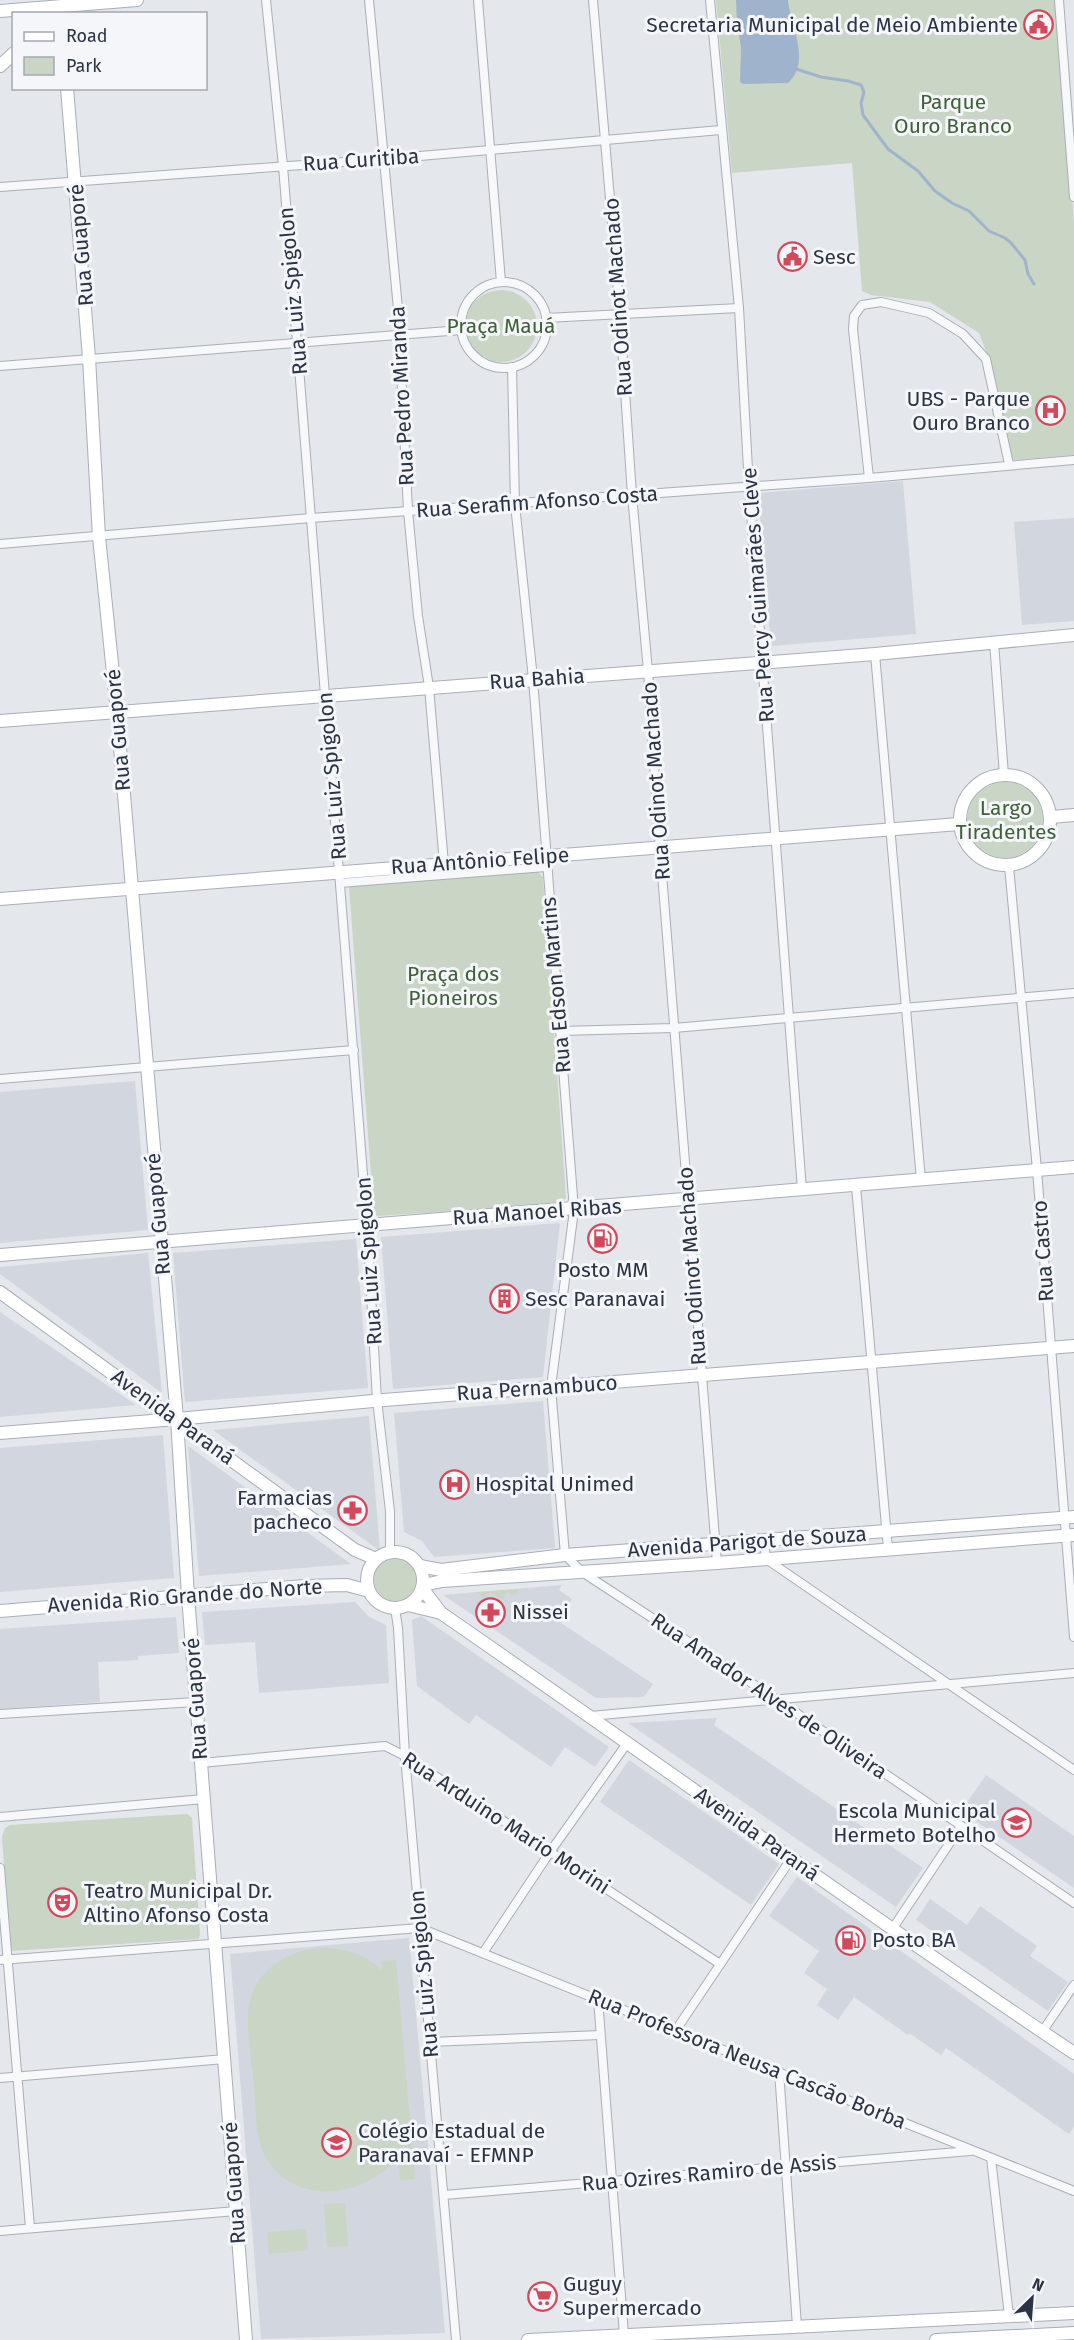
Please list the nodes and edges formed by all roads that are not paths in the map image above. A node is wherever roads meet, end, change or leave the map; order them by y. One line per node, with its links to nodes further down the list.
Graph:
1 (137, 0): 8 (street)
2 (266, 0): 18 (street, Rua Luiz Spigolon)
3 (369, 0): 17 (street, Rua Pedro Miranda)
4 (478, 0): 16 (street)
5 (593, 0): 15 (street, Rua Odinot Machado)
6 (710, 0): 14 (street, Rua Percy Guimarães Cleve)
7 (1059, 0): 13 (street)
8 (60, 7): 9 (street)
9 (0, 11)
10 (12, 55): 11 (street)
11 (0, 66)
12 (67, 90): 19 (street, Rua Guaporé)
13 (1070, 105): 21 (street)
14 (721, 130): 15 (street, Rua Curitiba); 23 (street, Rua Percy Guimarães Cleve)
15 (606, 140): 16 (street, Rua Curitiba); 24 (street, Rua Odinot Machado)
16 (491, 149): 17 (street, Rua Curitiba); 22 (street)
17 (385, 159): 18 (street, Rua Curitiba); 27 (street, Rua Pedro Miranda)
18 (283, 166): 19 (street, Rua Curitiba); 28 (street, Rua Luiz Spigolon)
19 (76, 182): 20 (street, Rua Curitiba); 29 (street, Rua Guaporé)
20 (0, 187)
21 (1074, 197)
22 (501, 282): 25 (street); 26 (street)
23 (739, 308): 24 (street); 35 (street, Rua Percy Guimarães Cleve)
24 (620, 316): 25 (street); 36 (street, Rua Odinot Machado)
25 (546, 318): 31 (street)
26 (461, 330): 27 (street); 31 (street)
27 (399, 336): 28 (street); 38 (street, Rua Pedro Miranda)
28 (297, 342): 29 (street); 39 (street, Rua Luiz Spigolon)
29 (89, 358): 30 (street); 40 (street, Rua Guaporé)
30 (0, 366)
31 (512, 367): 37 (street, Rua Edson Martins)
32 (1074, 460): 33 (street, Rua Serafim Afonso Costa)
33 (1009, 464): 34 (street, Rua Serafim Afonso Costa); 34 (street)
34 (869, 478): 35 (street, Rua Serafim Afonso Costa)
35 (749, 487): 36 (street, Rua Serafim Afonso Costa); 45 (street, Rua Percy Guimarães Cleve)
36 (632, 495): 37 (street, Rua Serafim Afonso Costa); 46 (street, Rua Odinot Machado)
37 (515, 504): 38 (street, Rua Serafim Afonso Costa); 47 (street, Rua Edson Martins)
38 (408, 511): 39 (street, Rua Serafim Afonso Costa); 48 (street, Rua Pedro Miranda)
39 (311, 518): 40 (street, Rua Serafim Afonso Costa); 49 (street, Rua Luiz Spigolon)
40 (99, 537): 41 (street, Rua Serafim Afonso Costa); 50 (street, Rua Guaporé)
41 (0, 544)
42 (1074, 635): 43 (street, Rua Bahia)
43 (994, 642): 44 (street, Rua Bahia); 52 (street)
44 (875, 654): 45 (street, Rua Bahia); 56 (street)
45 (763, 662): 46 (street, Rua Bahia); 57 (street, Rua Percy Guimarães Cleve)
46 (648, 671): 47 (street, Rua Bahia); 58 (street, Rua Odinot Machado)
47 (533, 679): 48 (street, Rua Bahia); 59 (street, Rua Edson Martins)
48 (429, 687): 49 (street, Rua Bahia); 60 (street, Rua Pedro Miranda)
49 (325, 695): 50 (street, Rua Bahia); 62 (street, Rua Luiz Spigolon)
50 (117, 712): 51 (street, Rua Bahia); 63 (street, Rua Guaporé)
51 (0, 721)
52 (1004, 775): 54 (street); 55 (street)
53 (1074, 815): 54 (street)
54 (1051, 817): 61 (street)
55 (959, 824): 56 (street, Rua Antônio Felipe); 61 (street)
56 (892, 829): 57 (street, Rua Antônio Felipe); 67 (street)
57 (776, 838): 58 (street, Rua Antônio Felipe); 68 (street, Rua Percy Guimarães Cleve)
58 (660, 847): 59 (street, Rua Antônio Felipe); 69 (street, Rua Odinot Machado)
59 (546, 861): 60 (street, Rua Antônio Felipe); 62 (street, Rua Antônio Felipe); 70 (street, Rua Edson Martins)
60 (444, 864): 62 (street, Rua Antônio Felipe)
61 (1009, 866): 66 (street, Rua Castro)
62 (340, 878): 63 (street, Rua Antônio Felipe); 71 (street, Rua Luiz Spigolon)
63 (132, 888): 64 (street, Rua Antônio Felipe); 72 (street, Rua Guaporé)
64 (0, 899)
65 (1074, 993): 66 (street)
66 (1021, 998): 67 (street); 75 (street, Rua Castro)
67 (906, 1008): 68 (street); 76 (street)
68 (789, 1018): 69 (street); 78 (street, Rua Percy Guimarães Cleve)
69 (674, 1028): 70 (street); 79 (street, Rua Odinot Machado)
70 (560, 1031): 80 (street, Rua Edson Martins)
71 (354, 1050): 72 (street); 81 (street, Rua Luiz Spigolon)
72 (146, 1066): 73 (street); 82 (street, Rua Guaporé)
73 (0, 1079)
74 (1074, 1167): 75 (street, Rua Manoel Ribas)
75 (1037, 1170): 76 (street, Rua Manoel Ribas); 86 (street, Rua Castro)
76 (921, 1180): 77 (street, Rua Manoel Ribas)
77 (856, 1186): 78 (street, Rua Manoel Ribas); 87 (street)
78 (802, 1190): 79 (street, Rua Manoel Ribas)
79 (687, 1200): 80 (street, Rua Manoel Ribas); 88 (street, Rua Odinot Machado)
80 (574, 1210): 81 (street, Rua Manoel Ribas); 89 (street, Rua Edson Martins)
81 (367, 1225): 82 (street, Rua Manoel Ribas); 90 (street, Rua Luiz Spigolon)
82 (160, 1242): 83 (street, Rua Manoel Ribas); 91 (street, Rua Guaporé)
83 (0, 1255)
84 (0, 1292): 91 (street, Avenida Paraná)
85 (1074, 1346): 86 (street, Rua Pernambuco)
86 (1050, 1348): 87 (street, Rua Pernambuco); 93 (street, Rua Castro)
87 (872, 1362): 88 (street, Rua Pernambuco); 94 (street)
88 (701, 1375): 89 (street, Rua Pernambuco); 97 (street, Rua Odinot Machado)
89 (551, 1387): 90 (street, Rua Pernambuco); 100 (street, Rua Edson Martins)
90 (377, 1401): 91 (street, Rua Pernambuco); 99 (street, Rua Luiz Spigolon)
91 (177, 1419): 92 (street, Rua Pernambuco); 101 (street, Avenida Paraná); 108 (street, Rua Guaporé)
92 (0, 1433)
93 (1069, 1518): 94 (street, Avenida Parigot de Souza); 95 (street, Rua Castro)
94 (886, 1532): 96 (street, Avenida Parigot de Souza); 98 (street)
95 (1070, 1535): 98 (street, Avenida Parigot de Souza); 113 (street, Rua Castro)
96 (764, 1541): 97 (street, Avenida Parigot de Souza); 102 (street)
97 (716, 1545): 100 (street, Avenida Parigot de Souza); 103 (street, Rua Odinot Machado)
98 (888, 1549): 102 (street, Avenida Parigot de Souza)
99 (390, 1552): 101 (street); 104 (street)
100 (565, 1555): 104 (street, Avenida Parigot de Souza); 105 (street, Rua Amador Alves de Oliveira)
101 (376, 1559): 107 (street)
102 (766, 1559): 103 (street, Avenida Parigot de Souza); 115 (street)
103 (717, 1563): 105 (street, Avenida Parigot de Souza)
104 (420, 1566): 106 (street)
105 (582, 1572): 106 (street, Avenida Parigot de Souza); 116 (street, Rua Amador Alves de Oliveira)
106 (422, 1586): 109 (street); 112 (street, Avenida Paraná)
107 (369, 1591): 108 (street, Avenida Rio Grande do Norte); 110 (street)
108 (188, 1596): 111 (street, Avenida Rio Grande do Norte); 117 (street, Rua Guaporé)
109 (408, 1605): 110 (street); 112 (street, Avenida Paraná)
110 (395, 1608): 121 (street, Rua Luiz Spigolon)
111 (0, 1611)
112 (441, 1613): 119 (street, Avenida Paraná)
113 (1074, 1637)
114 (1074, 1673): 115 (street)
115 (951, 1683): 116 (street); 123 (street)
116 (776, 1699): 119 (street); 126 (street, Rua Amador Alves de Oliveira)
117 (196, 1702): 118 (street); 122 (street, Rua Guaporé)
118 (0, 1714)
119 (590, 1716): 120 (street, Avenida Paraná)
120 (628, 1742): 127 (street); 128 (street, Avenida Paraná)
121 (405, 1756): 122 (street, Rua Arduino Mario Morini); 127 (street, Rua Arduino Mario Morini); 131 (street, Rua Luiz Spigolon)
122 (201, 1763): 124 (street, Rua Guaporé)
123 (1074, 1770)
124 (204, 1799): 125 (street); 133 (street, Rua Guaporé)
125 (0, 1817)
126 (961, 1826): 130 (street, Rua Amador Alves de Oliveira); 132 (street)
127 (550, 1851): 134 (street); 136 (street, Rua Arduino Mario Morini)
128 (791, 1859): 132 (street, Avenida Paraná); 136 (street)
129 (0, 1868): 135 (street)
130 (1074, 1903)
131 (420, 1928): 133 (street); 134 (street, Rua Professora Neusa Cascão Borba); 142 (street, Rua Luiz Spigolon)
132 (892, 1929): 140 (street, Avenida Paraná)
133 (215, 1942): 135 (street); 144 (street, Rua Guaporé)
134 (483, 1953): 138 (street, Rua Professora Neusa Cascão Borba)
135 (4, 1959): 146 (street)
136 (720, 1964): 139 (street)
137 (1074, 1985): 140 (street)
138 (598, 1999): 139 (street, Rua Professora Neusa Cascão Borba); 141 (street)
139 (676, 2031): 145 (street, Rua Professora Neusa Cascão Borba)
140 (1042, 2031): 143 (street, Avenida Paraná)
141 (600, 2035): 142 (street); 151 (street)
142 (430, 2042): 153 (street, Rua Luiz Spigolon)
143 (1074, 2053)
144 (225, 2060): 146 (street); 154 (street, Rua Guaporé)
145 (779, 2071): 148 (street, Rua Professora Neusa Cascão Borba); 150 (street)
146 (17, 2077): 147 (street); 155 (street)
147 (0, 2078)
148 (973, 2151): 149 (street, Rua Professora Neusa Cascão Borba); 150 (street, Rua Ozires Ramiro de Assis)
149 (991, 2158): 152 (street, Rua Professora Neusa Cascão Borba); 158 (street)
150 (786, 2166): 151 (street, Rua Ozires Ramiro de Assis); 159 (street)
151 (612, 2181): 153 (street, Rua Ozires Ramiro de Assis); 161 (street)
152 (1074, 2191)
153 (444, 2195): 163 (street, Rua Luiz Spigolon)
154 (236, 2211): 155 (street); 162 (street, Rua Guaporé)
155 (30, 2228): 156 (street)
156 (0, 2231)
157 (1074, 2313): 158 (street)
158 (1009, 2316): 159 (street)
159 (797, 2326): 161 (street)
160 (1074, 2333): 165 (street)
161 (624, 2335): 164 (street)
162 (246, 2340)
163 (456, 2340)
164 (528, 2340)
165 (936, 2340)

